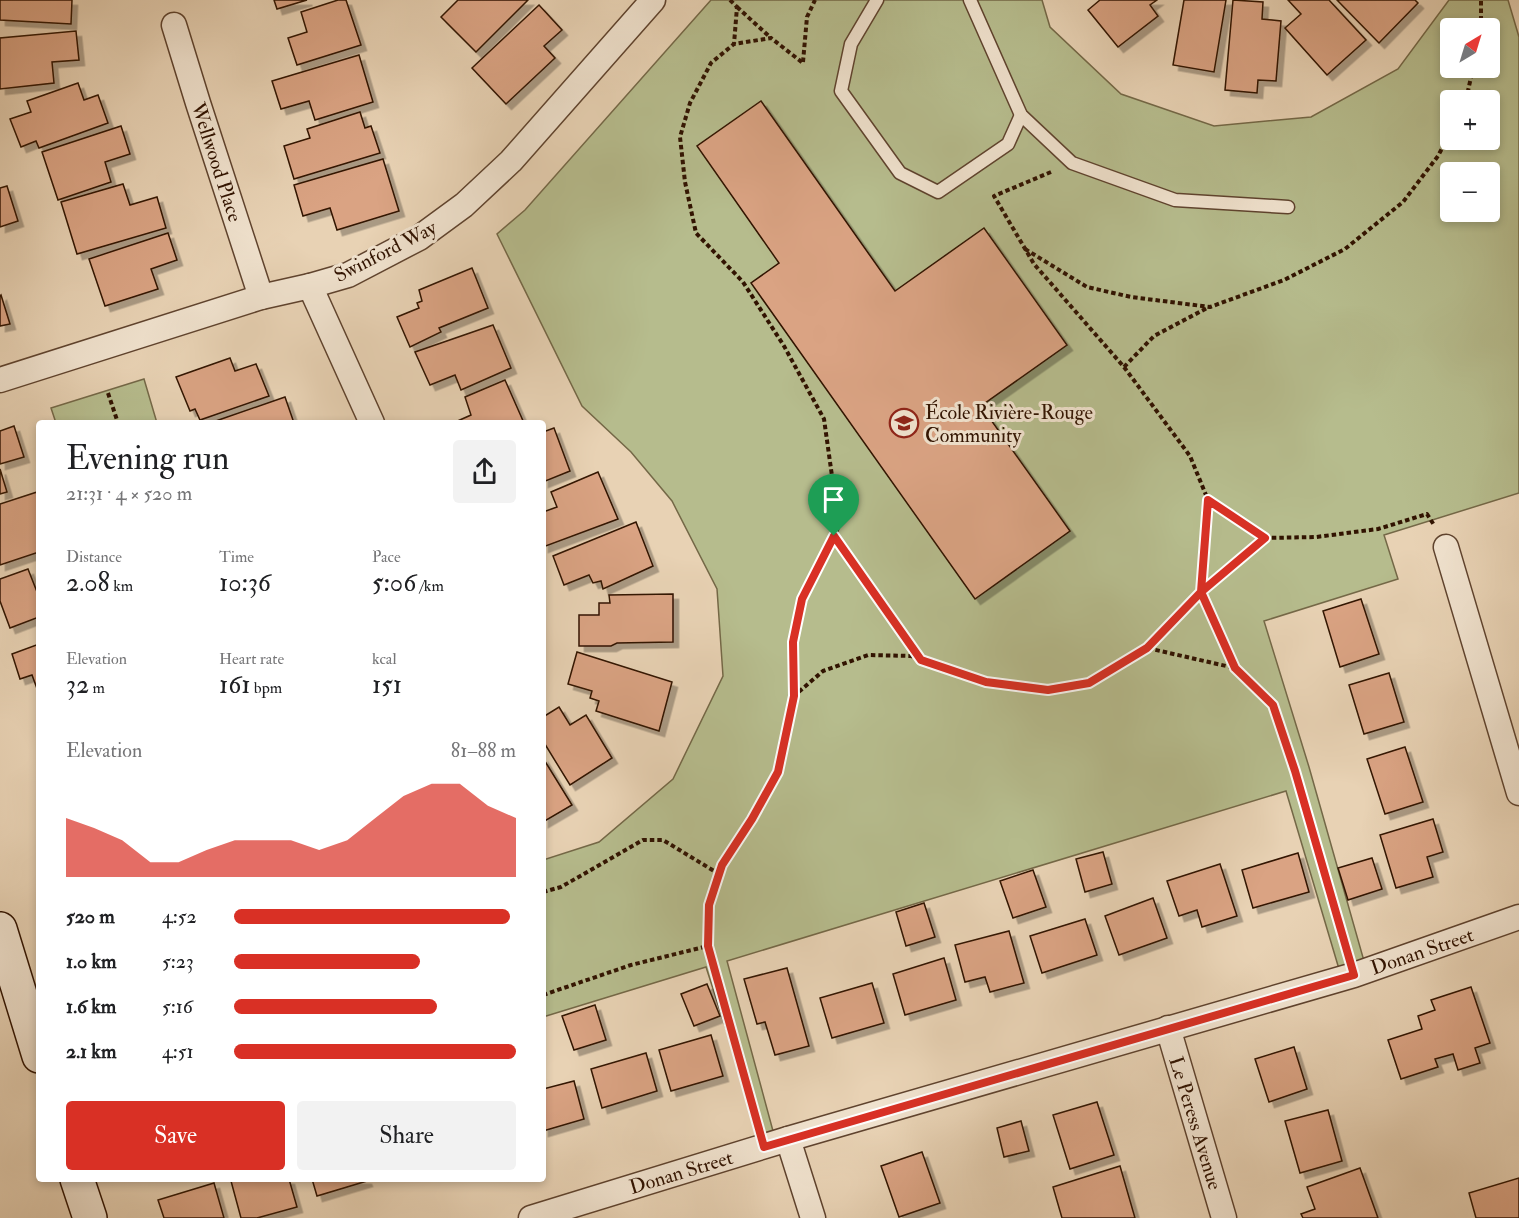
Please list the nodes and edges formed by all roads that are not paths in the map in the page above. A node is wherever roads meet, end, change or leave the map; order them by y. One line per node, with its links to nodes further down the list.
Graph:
1 (653, 0): 7 (street, Swinford Way)
2 (877, 0): 5 (lane)
3 (970, 0): 5 (lane)
4 (174, 25): 8 (street, Wellwood Place)
5 (1021, 115): 6 (lane)
6 (1288, 207)
7 (309, 286): 8 (street, Swinford Way); 10 (street)
8 (261, 297): 9 (street, Swinford Way)
9 (0, 380)
10 (371, 420)
11 (1446, 548): 12 (street)
12 (1519, 793)
13 (1519, 917): 15 (street, Donan Street)
14 (0, 929): 16 (street)
15 (1168, 1028): 17 (street, Donan Street); 22 (street, Le Peress Avenue)
16 (36, 1046)
17 (788, 1139): 20 (street, Donan Street); 21 (street)
18 (78, 1182): 19 (street)
19 (90, 1218)
20 (531, 1218)
21 (813, 1218)
22 (1224, 1218)

